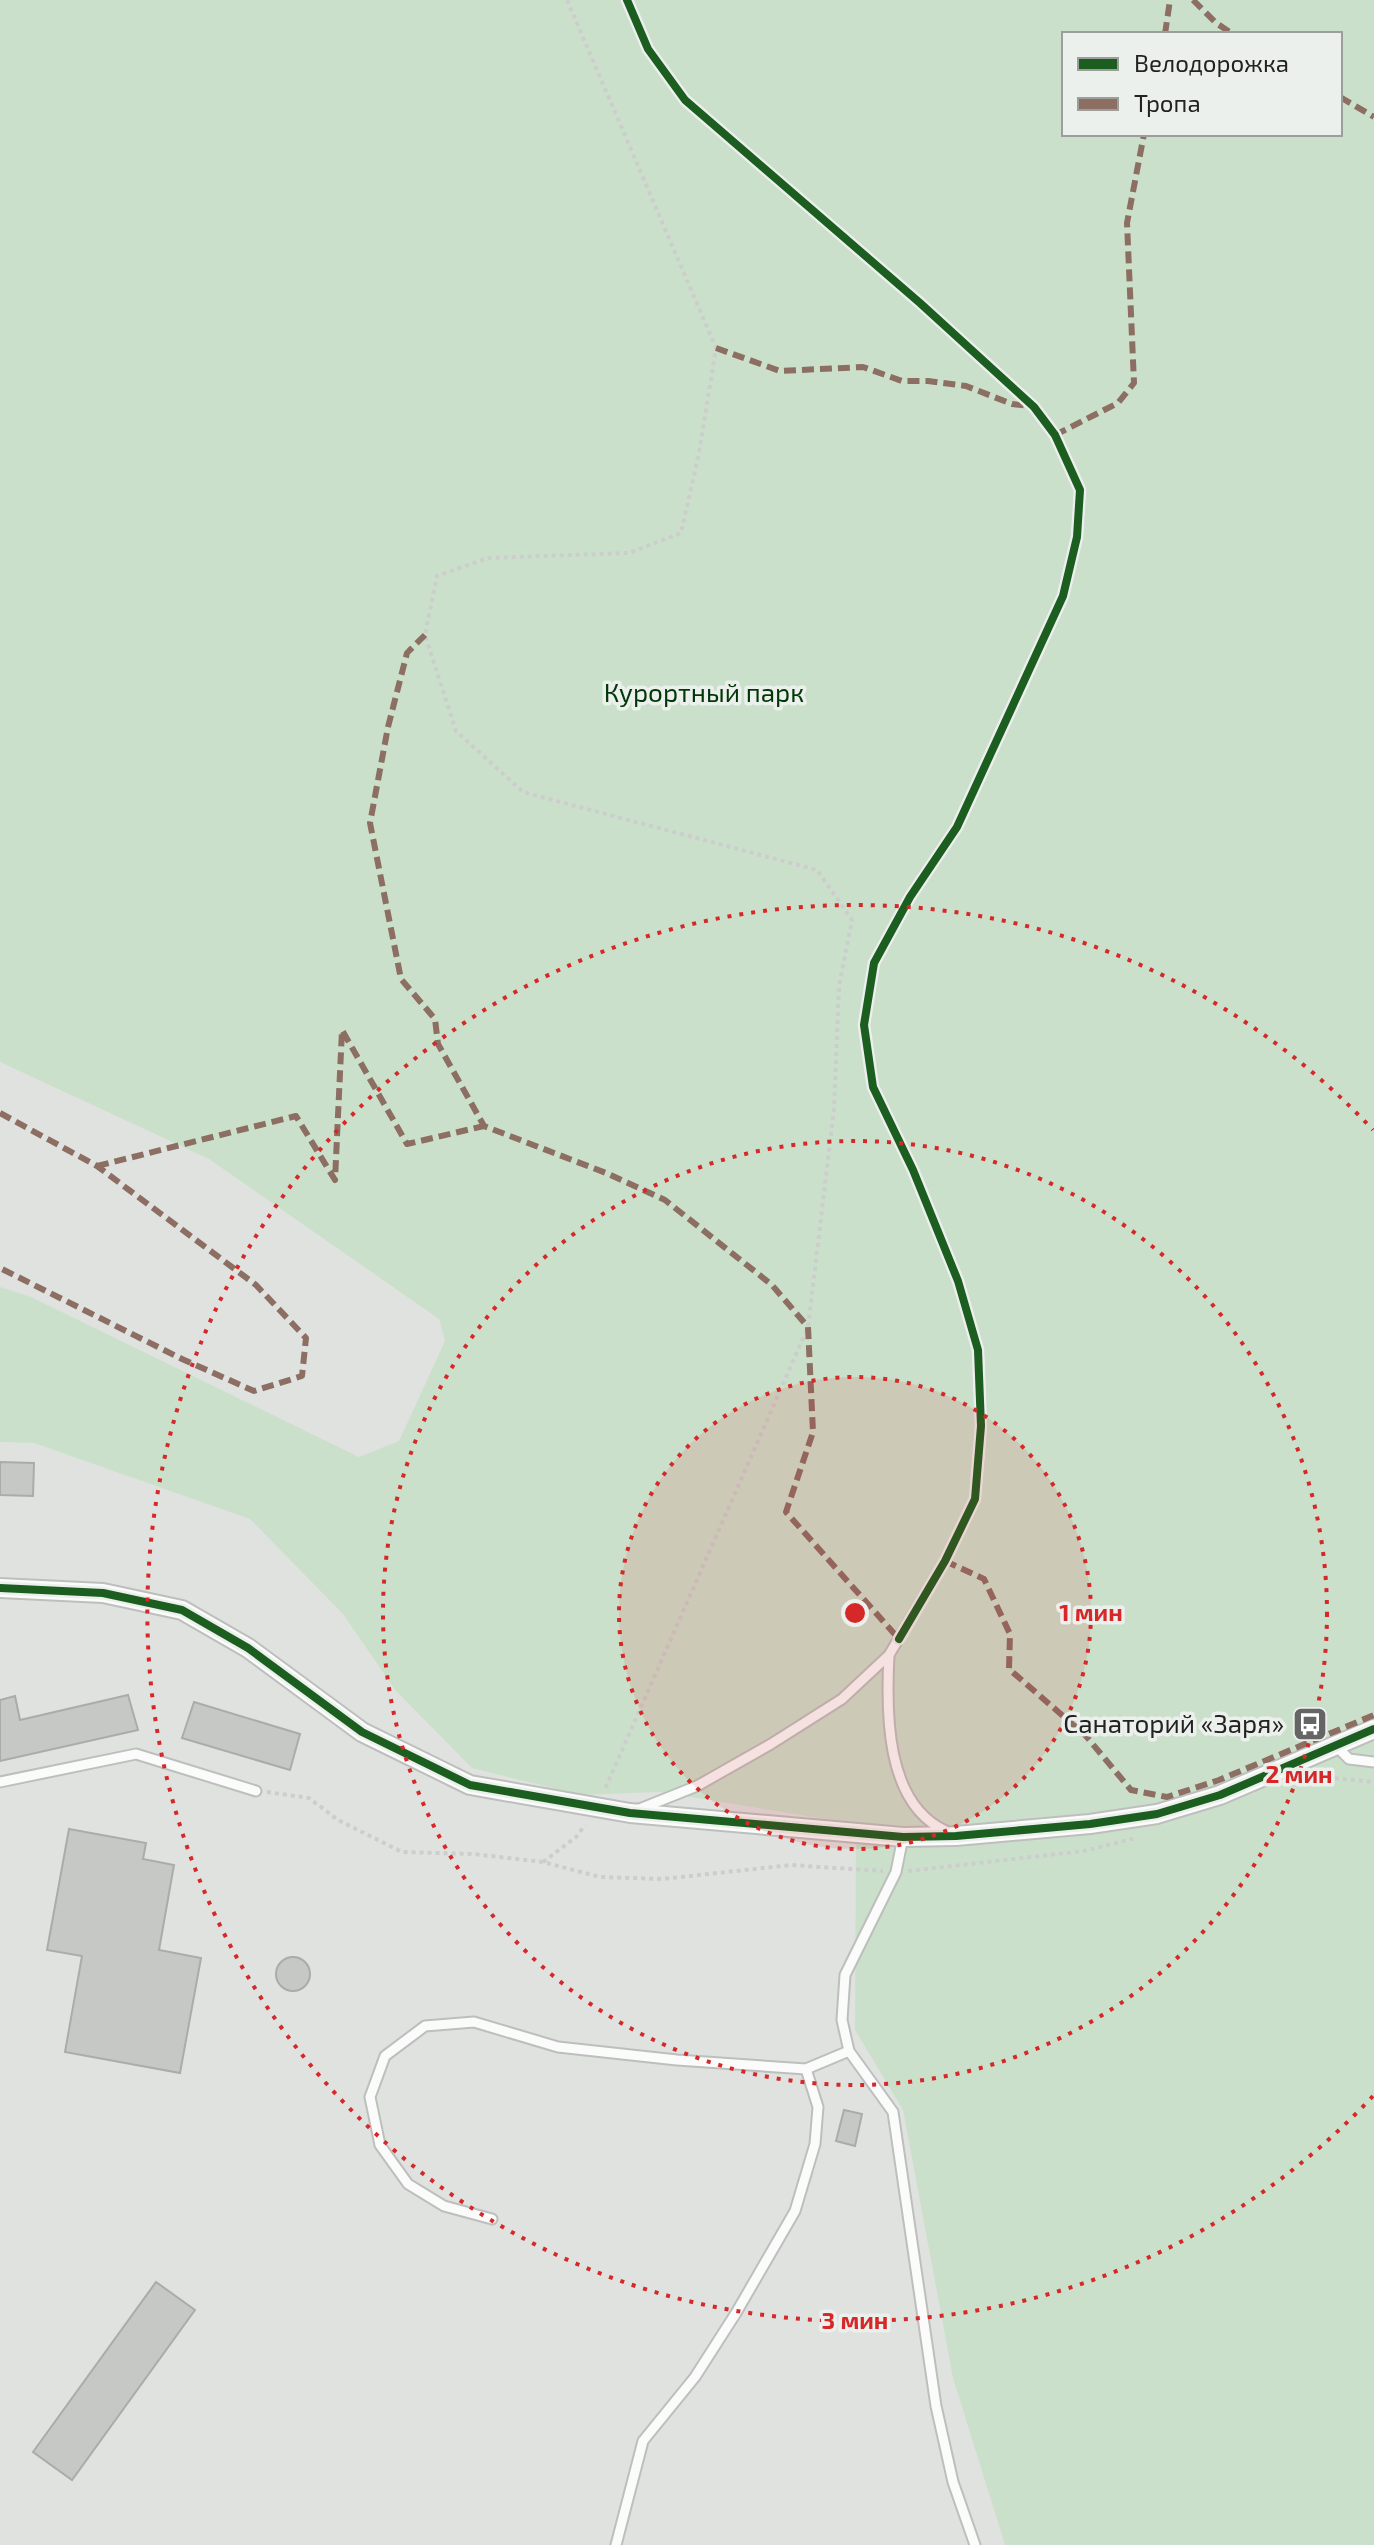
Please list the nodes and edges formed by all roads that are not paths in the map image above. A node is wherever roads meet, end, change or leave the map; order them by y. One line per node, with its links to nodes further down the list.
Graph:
1 (627, 0): 3 (lane)
2 (0, 1588): 9 (street)
3 (889, 1655): 9 (lane); 10 (lane)
4 (1374, 1729): 5 (street)
5 (1336, 1746): 6 (lane); 10 (street)
6 (1374, 1762)
7 (0, 1782): 8 (lane)
8 (256, 1791)
9 (630, 1813): 11 (street)
10 (956, 1836): 11 (street)
11 (903, 1837): 12 (lane)
12 (849, 2051): 13 (lane); 16 (lane)
13 (806, 2069): 14 (lane); 15 (lane)
14 (492, 2219)
15 (616, 2545)
16 (975, 2545)

